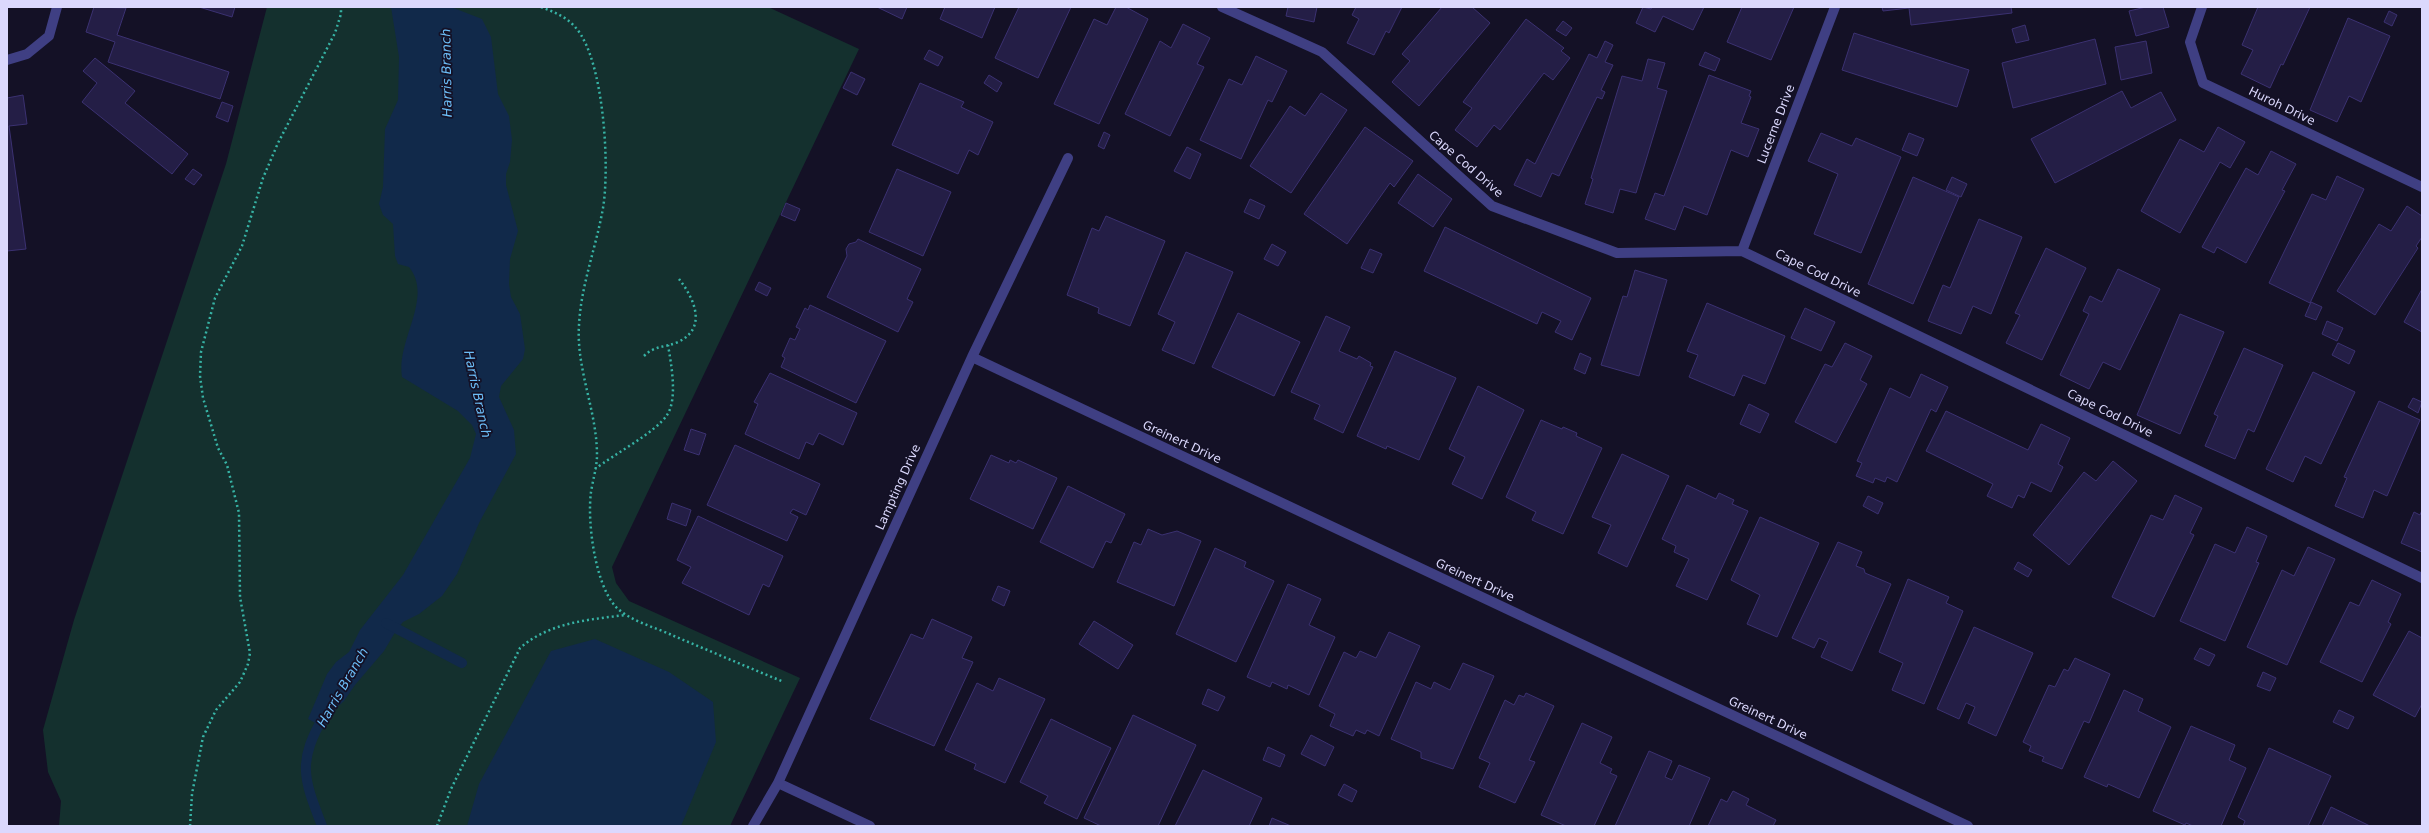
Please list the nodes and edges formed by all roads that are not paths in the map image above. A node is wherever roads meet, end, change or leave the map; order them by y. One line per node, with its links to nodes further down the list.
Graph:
1 (57, 7): 5 (street)
2 (1222, 7): 8 (street, Cape Cod Drive)
3 (1835, 7): 8 (street, Lucerne Drive)
4 (2202, 7): 7 (street, Huroh Drive)
5 (7, 60)
6 (1068, 158): 9 (street, Lampting Drive)
7 (2422, 187)
8 (1742, 251): 10 (street, Cape Cod Drive)
9 (972, 357): 11 (street, Lampting Drive); 14 (street, Greinert Drive)
10 (2422, 578)
11 (778, 783): 12 (street, Lampting Drive); 13 (street)
12 (753, 826)
13 (870, 826)
14 (1968, 826)

